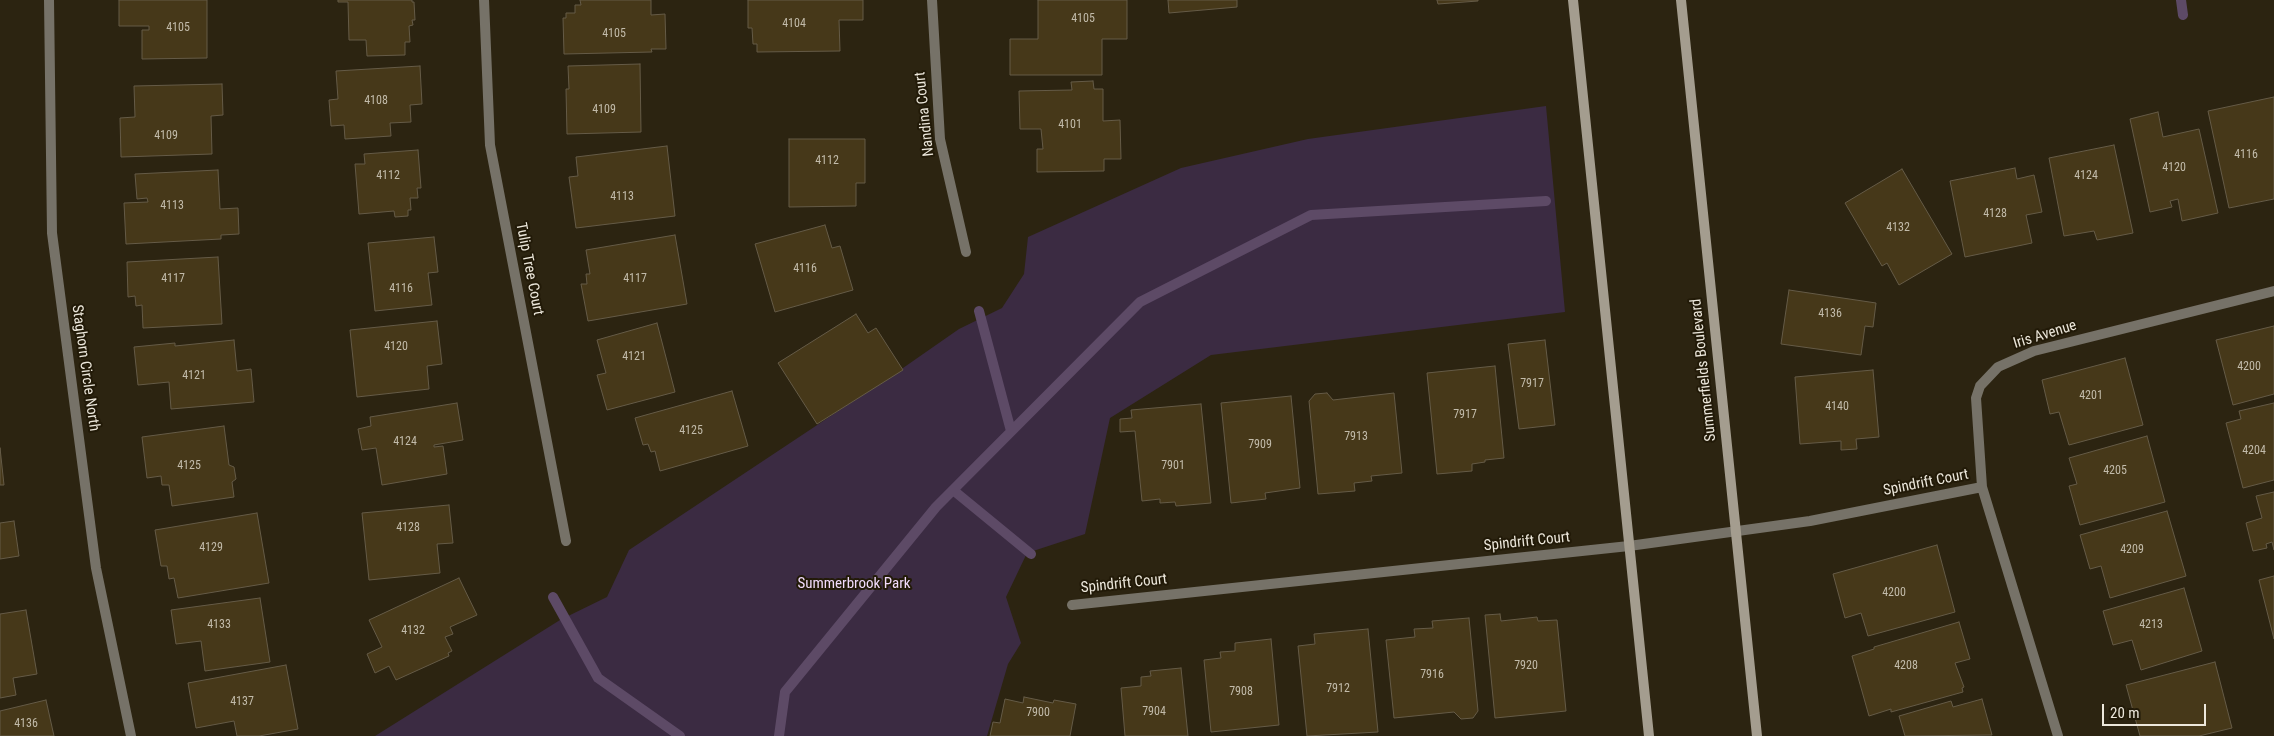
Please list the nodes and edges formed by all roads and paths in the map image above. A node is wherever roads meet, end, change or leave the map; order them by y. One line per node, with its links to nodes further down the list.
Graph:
1 (50, 0): 13 (street, Staghorn Circle North)
2 (484, 0): 10 (street, Tulip Tree Court)
3 (932, 0): 6 (street, Nandina Court)
4 (1573, 0): 11 (street)
5 (1681, 0): 9 (street, Summerfields Boulevard)
6 (966, 252)
7 (2274, 291): 8 (street, Iris Avenue)
8 (1982, 488): 9 (street, Spindrift Court); 16 (street, Iris Avenue)
9 (1736, 530): 11 (street, Spindrift Court); 15 (street, Summerfields Boulevard)
10 (566, 541)
11 (1629, 546): 12 (street, Spindrift Court); 14 (street)
12 (1072, 605)
13 (131, 736)
14 (1649, 736)
15 (1757, 736)
16 (2058, 736)

